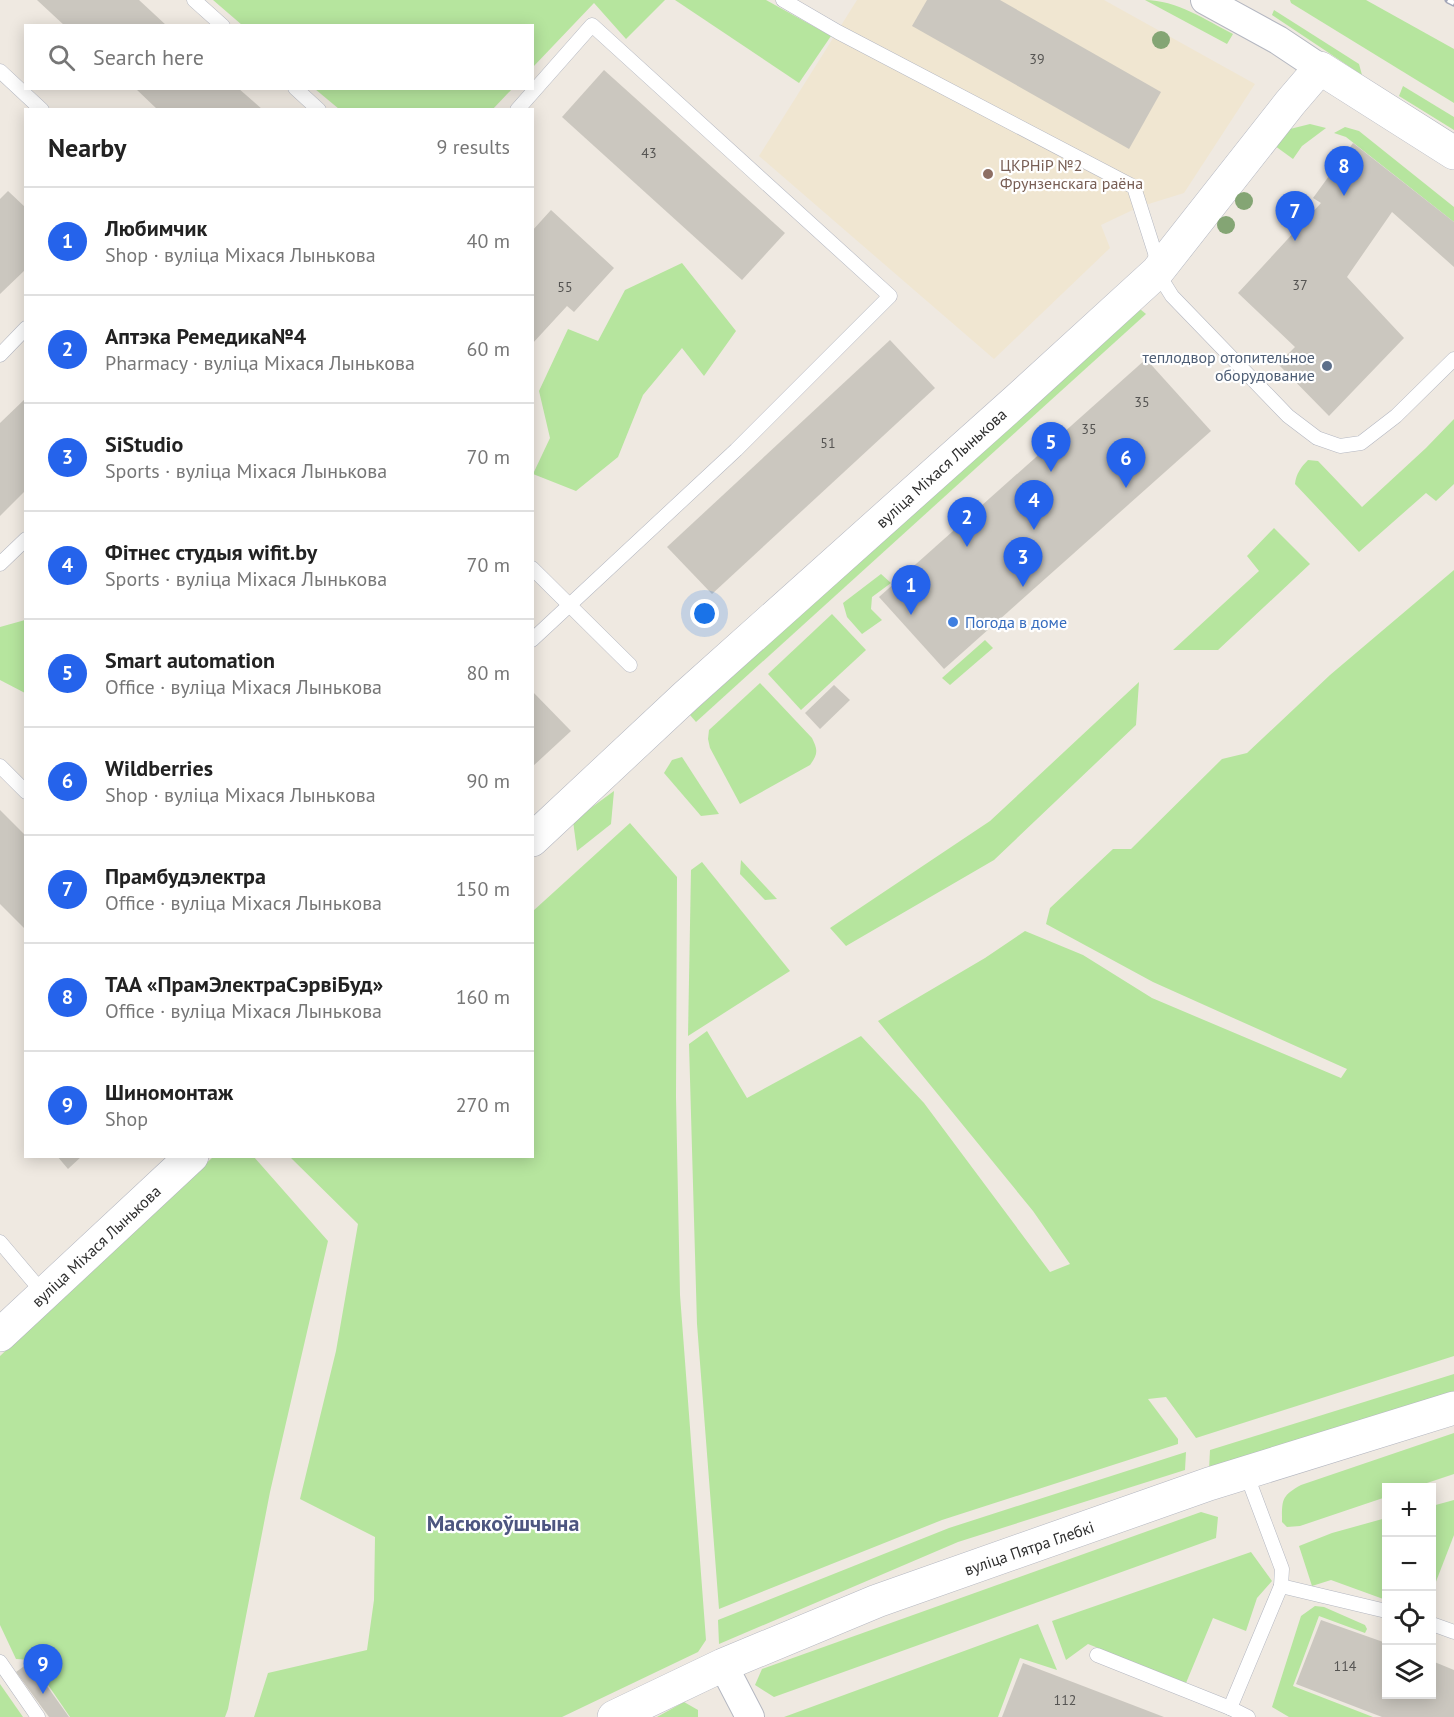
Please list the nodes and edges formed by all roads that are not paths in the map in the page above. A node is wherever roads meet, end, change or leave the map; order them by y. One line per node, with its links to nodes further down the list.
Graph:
1 (194, 0): 4 (lane)
2 (783, 0): 12 (lane)
3 (1205, 0): 5 (street)
4 (221, 24)
5 (1320, 68): 11 (street); 12 (street, вуліца Міхася Лынькова)
6 (0, 71): 8 (lane)
7 (297, 90): 9 (lane)
8 (40, 108)
9 (317, 108)
10 (519, 108): 19 (lane)
11 (1454, 153)
12 (1157, 272): 15 (lane); 24 (street, вуліца Міхася Лынькова)
13 (24, 330): 14 (lane)
14 (1, 352)
15 (1454, 359)
16 (24, 541): 17 (lane)
17 (0, 564)
18 (534, 570): 19 (lane)
19 (571, 604): 20 (lane); 21 (lane)
20 (534, 638)
21 (630, 665)
22 (0, 766): 23 (lane)
23 (24, 790)
24 (534, 838)
25 (190, 1158): 27 (street, вуліца Міхася Лынькова)
26 (0, 1242): 27 (lane)
27 (44, 1294): 28 (street, вуліца Міхася Лынькова)
28 (0, 1335)
29 (1454, 1408): 30 (street, вуліца Пятра Глебкі)
30 (1246, 1473): 31 (lane); 37 (street, вуліца Пятра Глебкі)
31 (1281, 1586): 32 (lane); 38 (lane)
32 (1382, 1610)
33 (1436, 1626): 34 (lane)
34 (1454, 1632)
35 (1097, 1655): 38 (lane)
36 (0, 1662): 39 (lane)
37 (723, 1665): 40 (street, вуліца Пятра Глебкі); 41 (street)
38 (1230, 1708): 42 (lane)
39 (39, 1717)
40 (614, 1717)
41 (750, 1717)
42 (1248, 1717)

